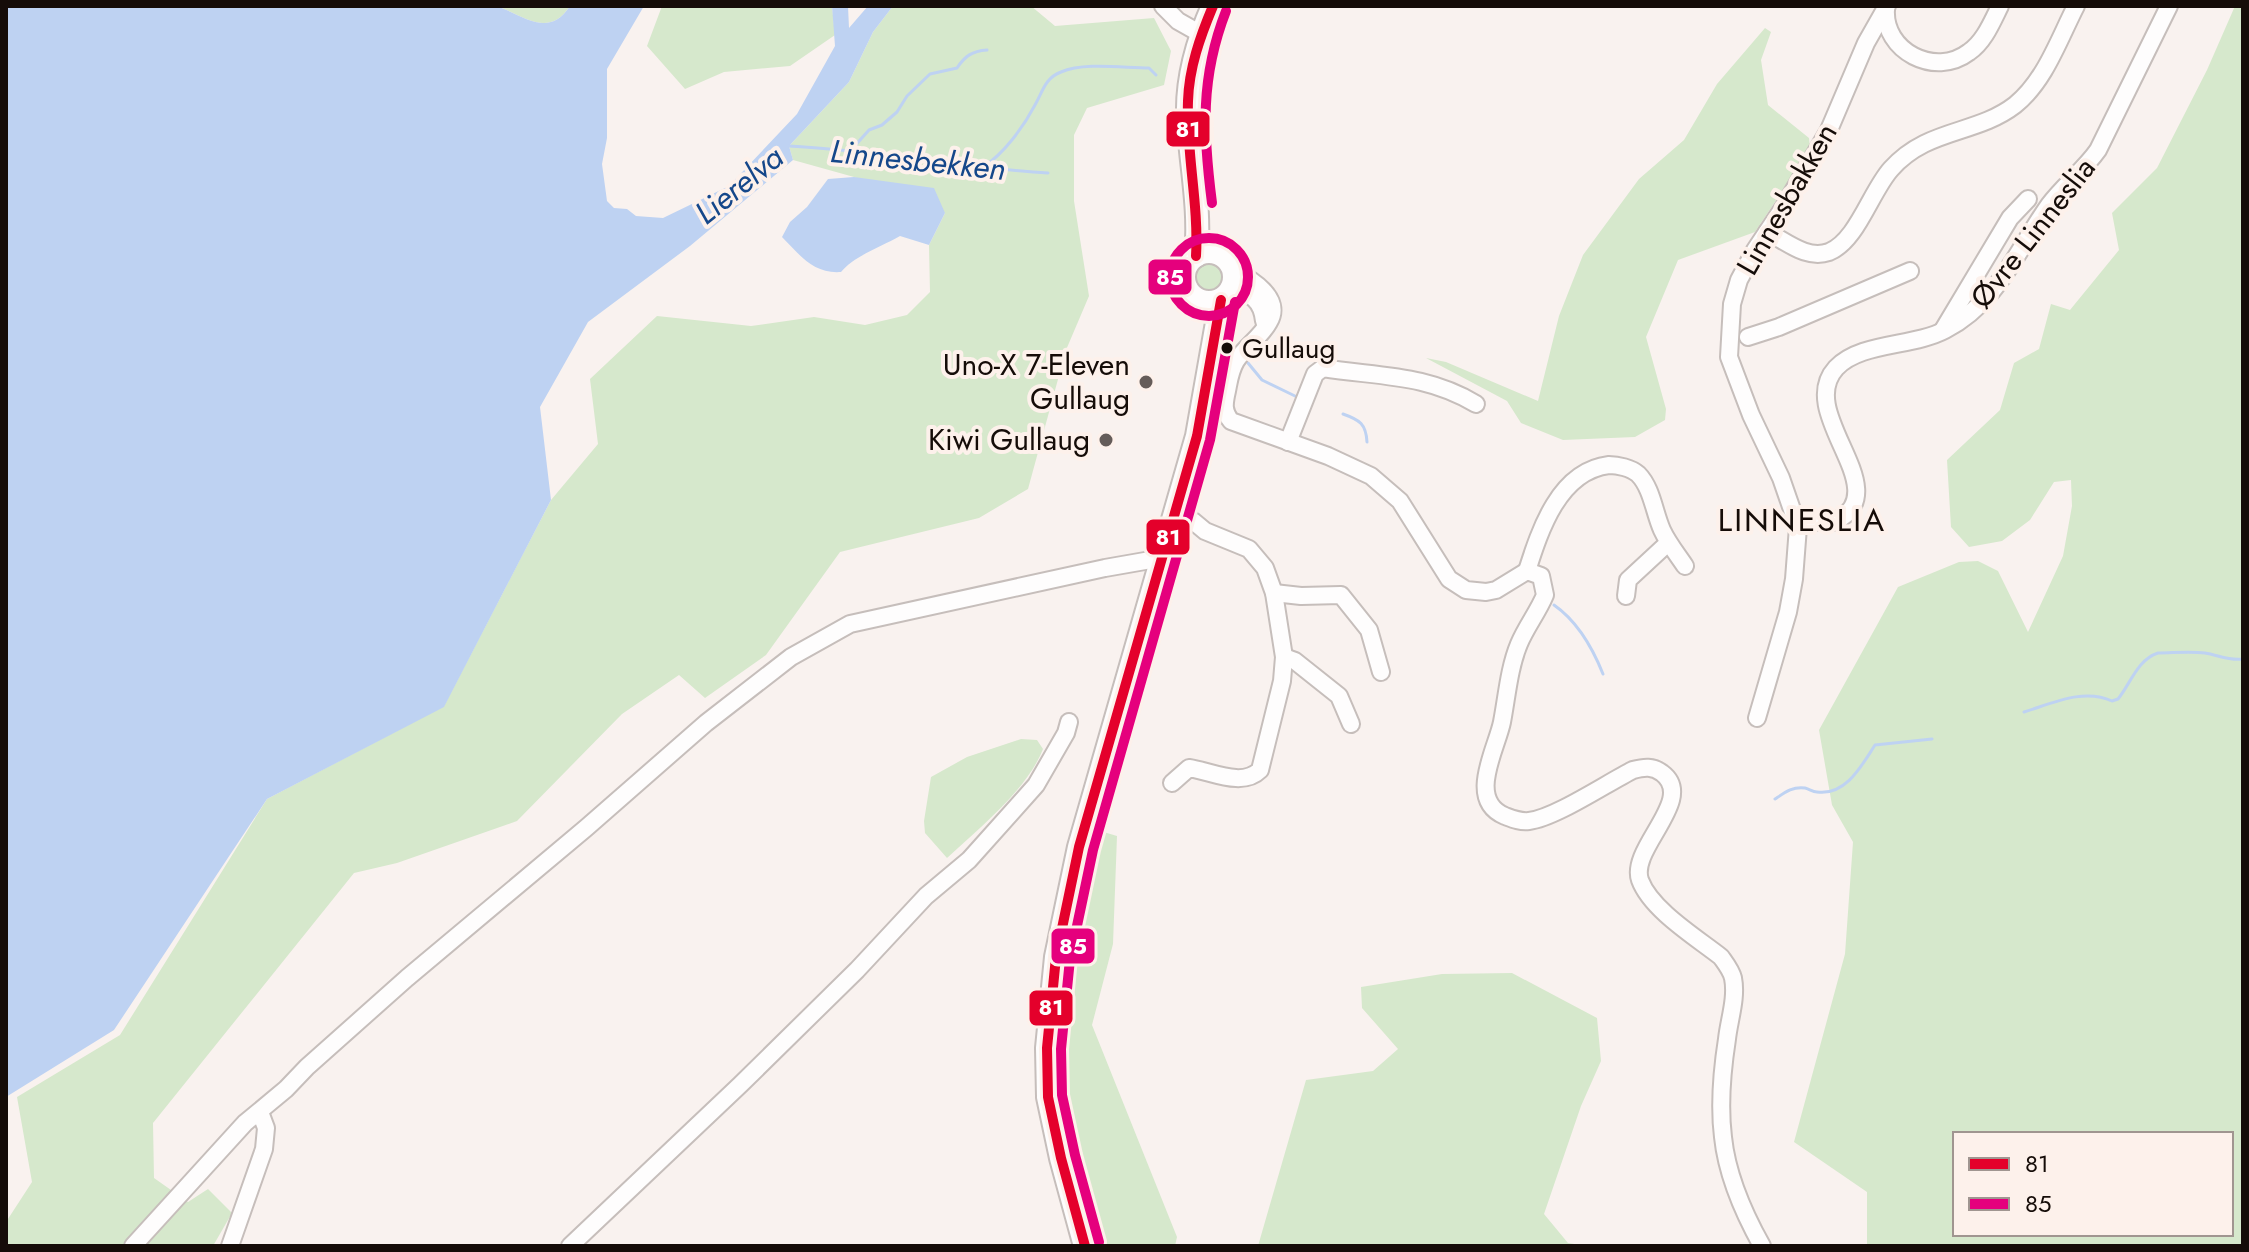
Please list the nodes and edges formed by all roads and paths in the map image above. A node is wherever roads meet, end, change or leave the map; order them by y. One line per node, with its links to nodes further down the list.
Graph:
1 (1163, 6): 7 (street)
2 (1213, 6): 7 (highway)
3 (2000, 6): 8 (street)
4 (2076, 6): 11 (street)
5 (2169, 6): 15 (street, Øvre Linneslia)
6 (1886, 7): 8 (street); 9 (street, Linnesbakken)
7 (1201, 34): 12 (highway)
8 (1896, 43): 9 (street)
9 (1861, 61): 11 (street, Linnesbakken)
10 (2028, 199): 15 (street)
11 (1767, 232): 20 (street, Linnesbakken)
12 (1207, 254): 14 (highway); 14 (highway)
13 (1910, 271): 16 (street)
14 (1222, 290): 18 (street); 22 (highway)
15 (1943, 331): 20 (street, Øvre Linneslia)
16 (1748, 337)
17 (1476, 404): 18 (street)
18 (1288, 442): 24 (street)
19 (1193, 521): 25 (street)
20 (1797, 521): 29 (street, Linnesbakken)
21 (1668, 543): 23 (street); 24 (street); 26 (street)
22 (1162, 558): 33 (street); 37 (highway)
23 (1685, 566)
24 (1527, 571): 38 (street)
25 (1274, 593): 27 (street); 28 (street)
26 (1626, 596)
27 (1284, 657): 31 (street); 32 (street)
28 (1381, 672)
29 (1757, 718)
30 (1069, 722): 36 (street)
31 (1351, 724)
32 (1172, 783)
33 (260, 1112): 34 (street); 35 (street)
34 (234, 1242)
35 (133, 1246)
36 (570, 1246)
37 (1085, 1246)
38 (1762, 1246)

